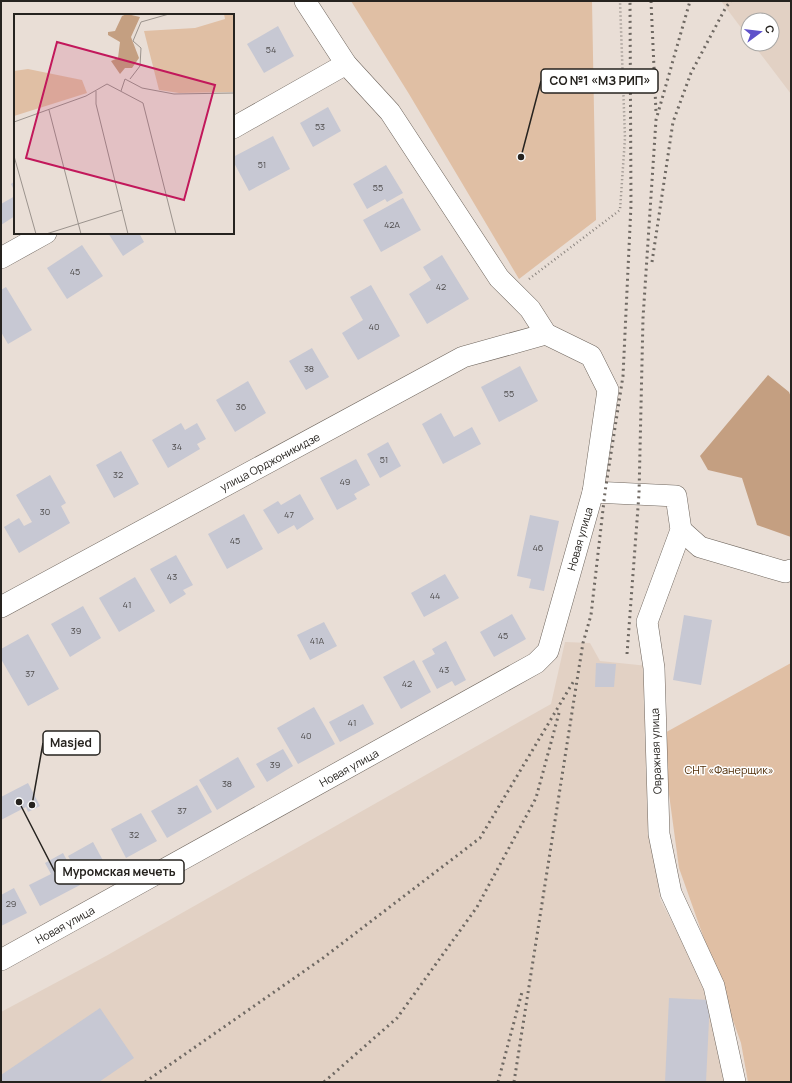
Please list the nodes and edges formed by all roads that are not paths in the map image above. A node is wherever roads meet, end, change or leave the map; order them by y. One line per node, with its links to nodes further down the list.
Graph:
1 (305, 1): 2 (street)
2 (346, 64): 3 (street); 6 (street)
3 (234, 127)
4 (44, 234): 5 (street)
5 (1, 258)
6 (546, 334): 7 (street, Новая улица); 10 (street, улица Орджоникидзе)
7 (593, 492): 8 (street, Овражная улица); 11 (street, Новая улица)
8 (681, 530): 9 (street); 12 (street, Овражная улица)
9 (791, 570)
10 (1, 607)
11 (1, 960)
12 (735, 1082)

